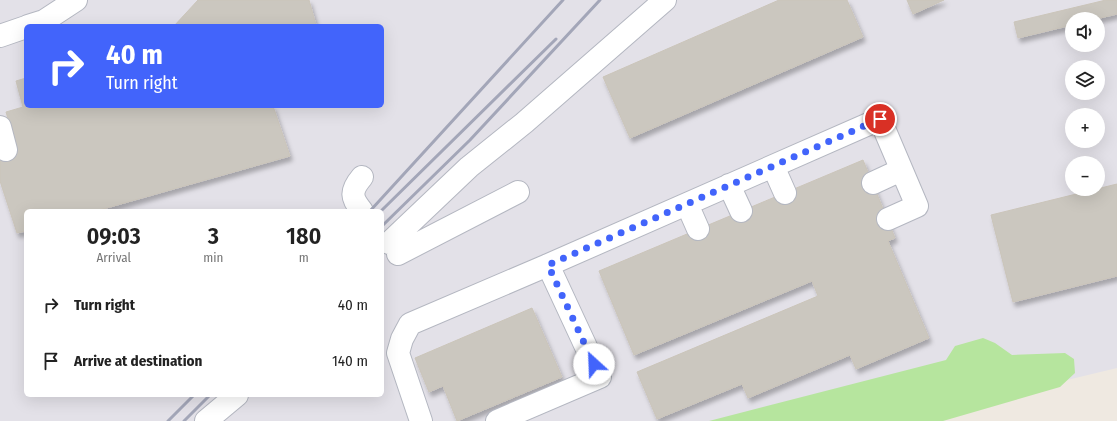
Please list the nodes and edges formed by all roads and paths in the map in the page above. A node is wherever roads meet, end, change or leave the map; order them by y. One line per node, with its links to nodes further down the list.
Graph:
1 (76, 0): 3 (lane)
2 (665, 0): 20 (lane)
3 (34, 24)
4 (24, 27): 5 (lane)
5 (0, 36)
6 (0, 127): 7 (lane)
7 (6, 150)
8 (773, 166): 9 (lane); 12 (lane); 14 (lane)
9 (901, 170): 11 (lane); 18 (lane)
10 (362, 177): 16 (lane)
11 (873, 183)
12 (729, 186): 15 (lane); 17 (lane)
13 (518, 192): 20 (lane)
14 (785, 193)
15 (687, 204): 19 (lane); 21 (lane)
16 (360, 209)
17 (741, 211)
18 (888, 219)
19 (698, 230)
20 (388, 249)
21 (548, 265): 24 (lane); 25 (lane)
22 (235, 397): 23 (lane)
23 (206, 421)
24 (422, 421)
25 (497, 421)

